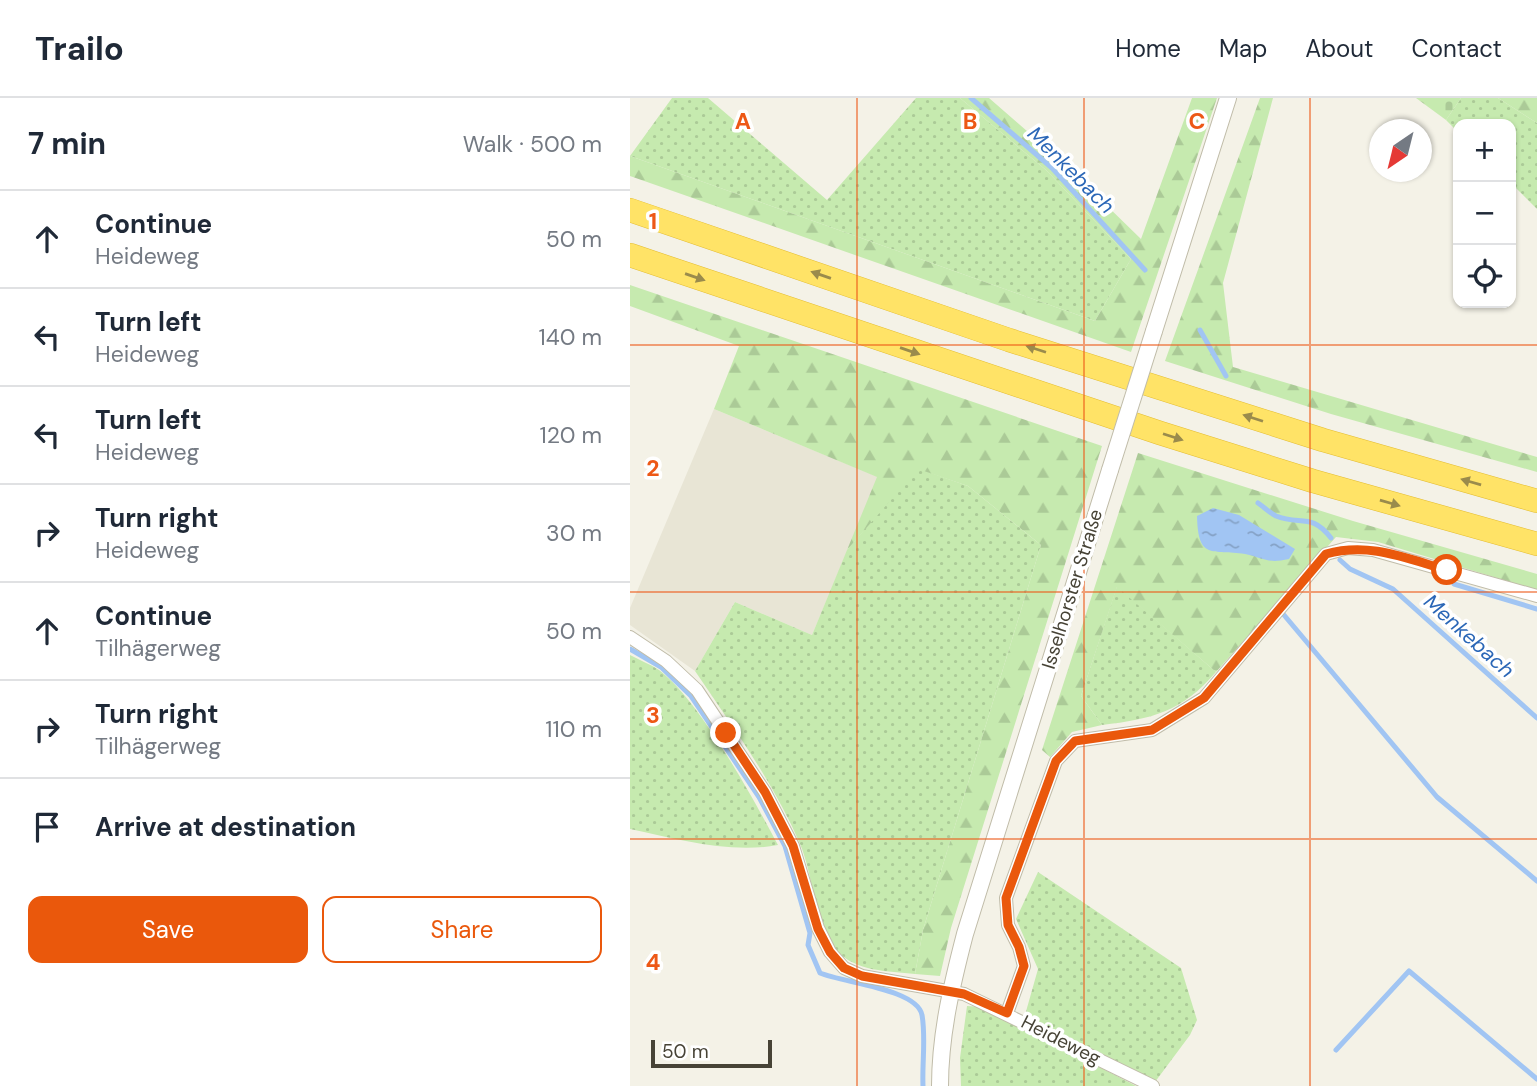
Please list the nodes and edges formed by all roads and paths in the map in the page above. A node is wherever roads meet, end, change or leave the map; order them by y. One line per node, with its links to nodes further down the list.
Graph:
1 (1228, 98): 8 (street, Isselhorster Straße, bridge)
2 (630, 210): 4 (highway, one-way to 2)
3 (630, 255): 5 (highway, one-way to 5)
4 (1537, 500)
5 (1537, 544)
6 (1537, 596): 9 (street, Heideweg)
7 (630, 637): 8 (street, Heideweg)
8 (950, 992): 9 (street, Heideweg); 10 (street, Isselhorster Straße)
9 (1007, 1013): 11 (street, Heideweg)
10 (940, 1086)
11 (1153, 1086)

